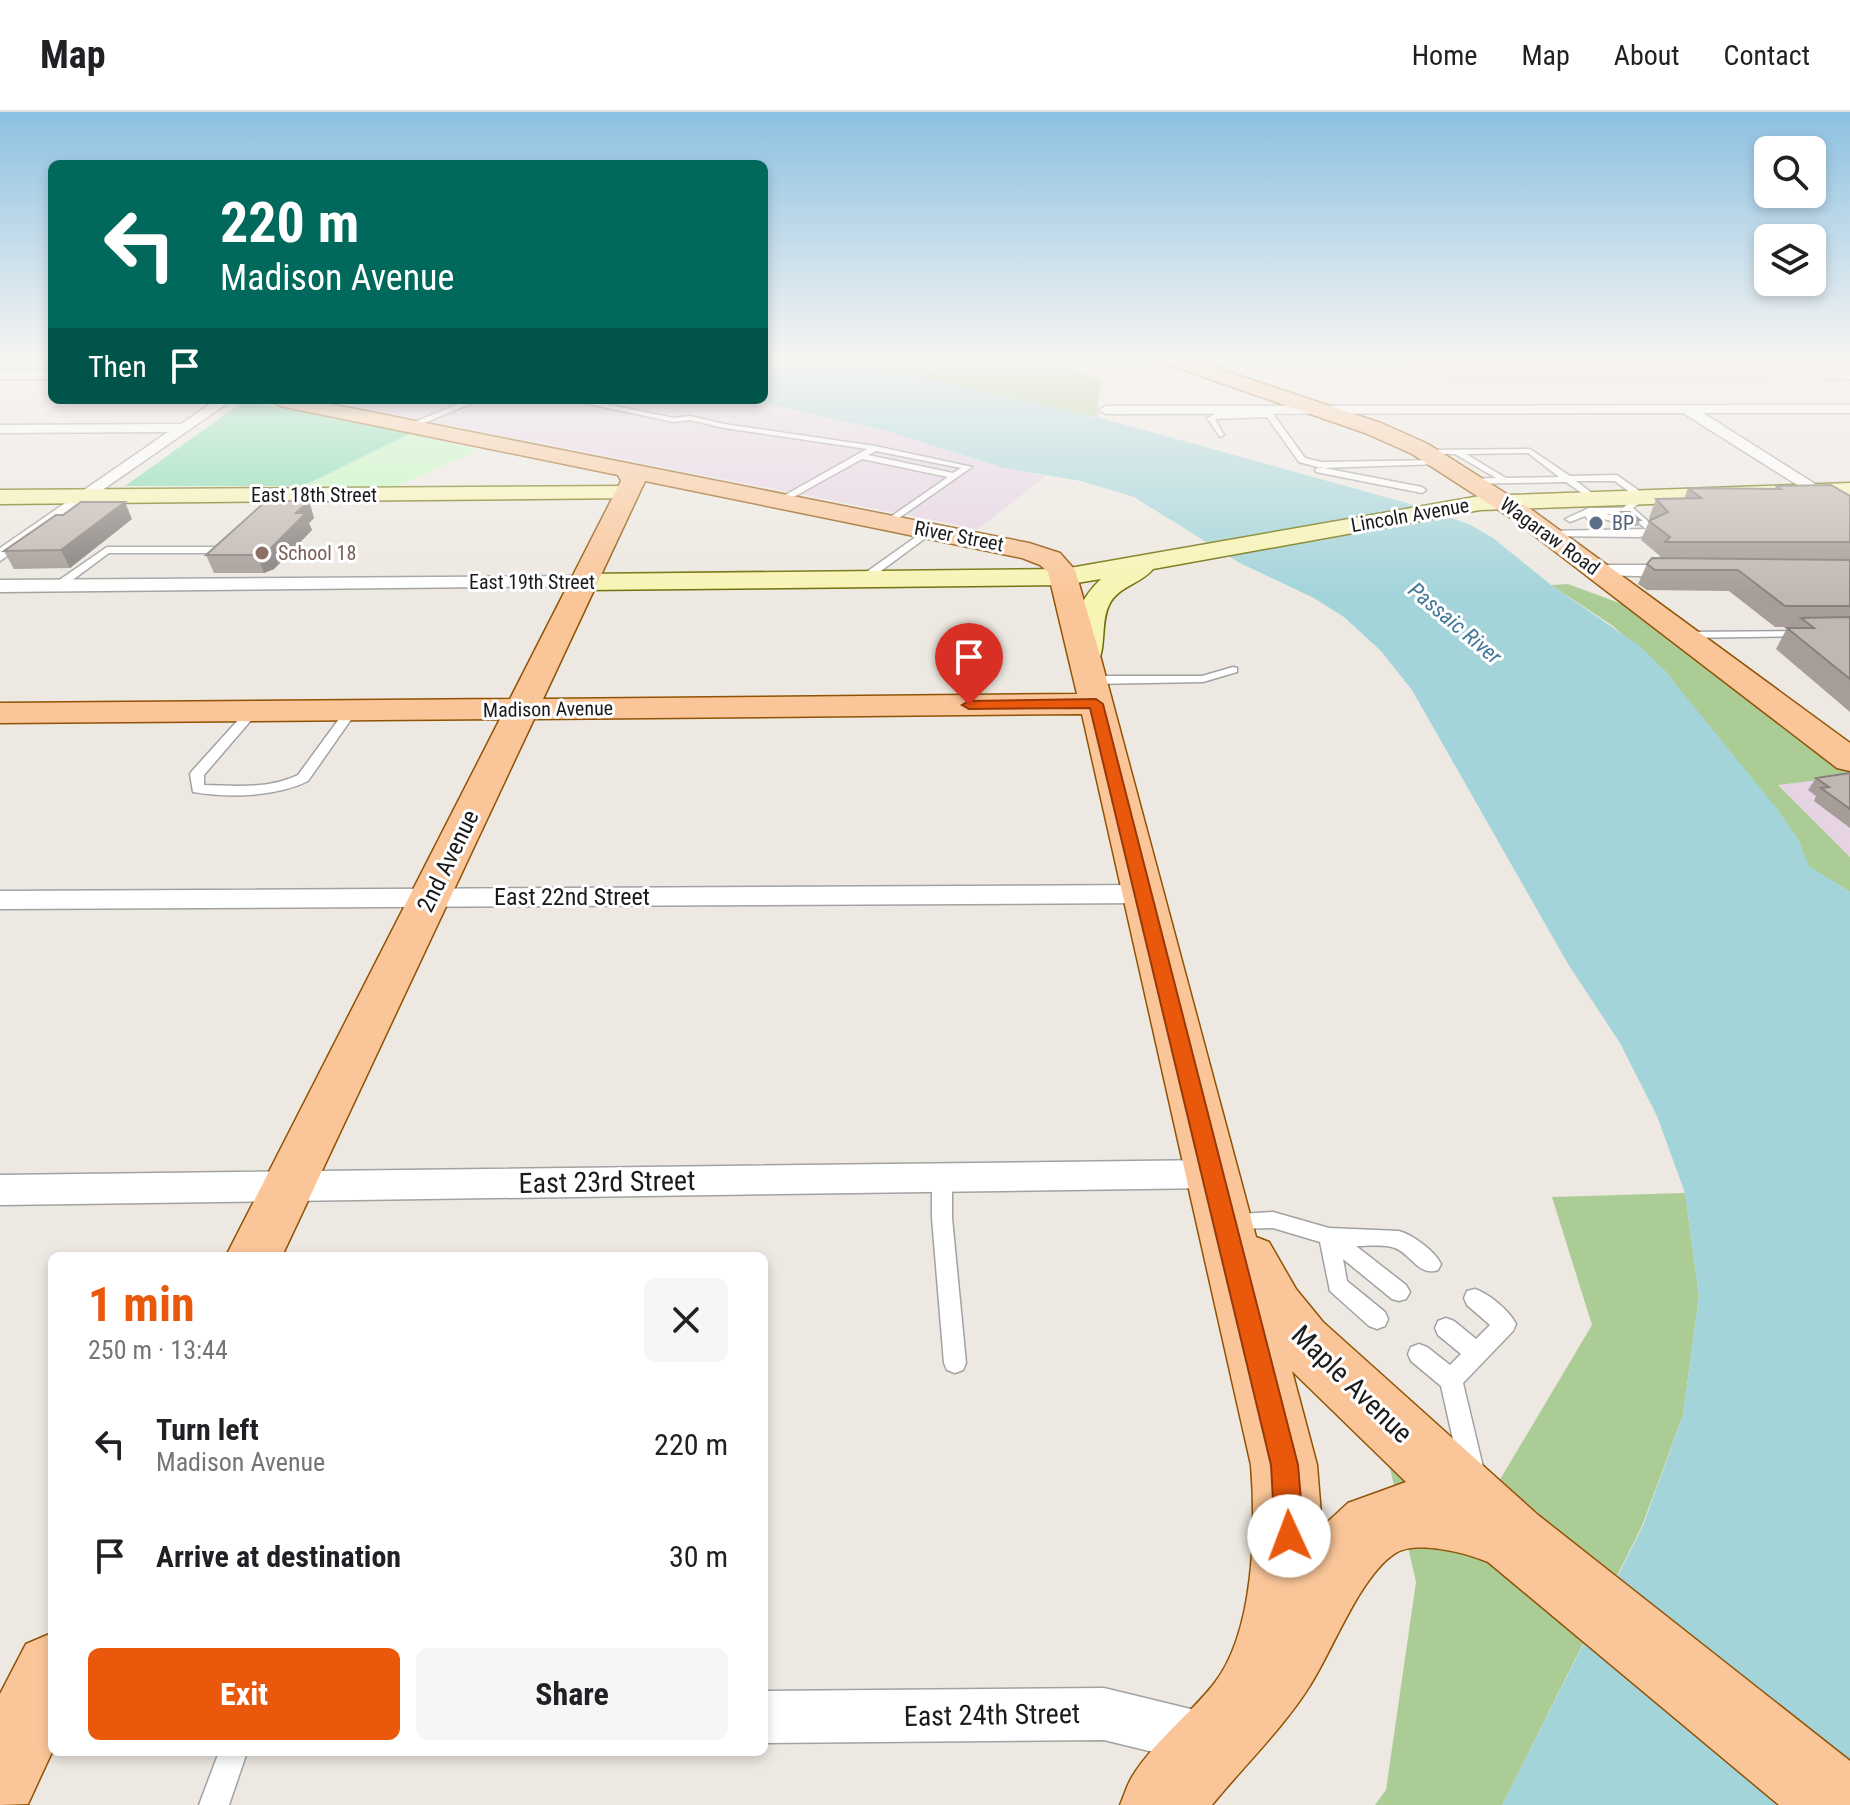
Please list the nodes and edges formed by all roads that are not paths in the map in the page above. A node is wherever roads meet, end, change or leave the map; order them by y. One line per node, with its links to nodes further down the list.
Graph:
1 (170, 438): 19 (street)
2 (456, 438): 15 (main road, River Street)
3 (806, 438): 7 (lane)
4 (1286, 438): 11 (lane)
5 (1400, 438): 8 (main road, Wagaraw Road)
6 (1732, 438): 18 (street)
7 (875, 448): 9 (lane); 13 (lane)
8 (1440, 455): 10 (lane); 11 (lane); 12 (main road, Wagaraw Road)
9 (860, 456): 13 (lane); 21 (lane)
10 (1544, 461): 10 (lane); 14 (lane)
11 (1321, 465): 16 (lane)
12 (1490, 475): 14 (lane); 23 (main road, Lincoln Avenue); 27 (main road, Wagaraw Road); 35 (main road, Lincoln Avenue)
13 (954, 476): 26 (lane)
14 (1568, 478): 22 (lane); 23 (lane)
15 (626, 481): 19 (main road, East 18th Street); 21 (main road, River Street); 40 (main road, 2nd Avenue)
16 (1422, 490)
17 (1850, 490): 18 (main road, Lincoln Avenue)
18 (1816, 491): 22 (main road, Lincoln Avenue); 24 (street)
19 (86, 496): 20 (main road, East 18th Street); 34 (street)
20 (0, 497)
21 (781, 501): 26 (main road, River Street)
22 (1636, 504): 23 (main road, Lincoln Avenue); 31 (lane)
23 (1591, 509): 25 (lane); 27 (lane)
24 (1850, 513)
25 (1611, 518)
26 (889, 522): 30 (main road, River Street)
27 (1559, 527): 31 (lane); 36 (main road, Wagaraw Road)
28 (1622, 527): 31 (lane)
29 (1580, 528): 31 (lane)
30 (930, 531): 33 (main road, River Street); 39 (lane)
31 (1604, 531)
32 (218, 550): 41 (lane)
33 (1029, 551): 35 (main road, River Street); 38 (main road)
34 (0, 556)
35 (1165, 559): 38 (main road, East 19th Street); 46 (main road)
36 (1597, 571): 37 (street); 44 (main road, Wagaraw Road)
37 (1696, 571)
38 (1064, 577): 39 (main road, East 19th Street); 46 (main road)
39 (862, 580): 40 (main road, East 19th Street)
40 (584, 582): 41 (street, East 19th Street); 47 (main road, 2nd Avenue)
41 (59, 585): 42 (street, East 19th Street)
42 (0, 586)
43 (1824, 632): 44 (lane)
44 (1682, 635): 51 (main road, Wagaraw Road)
45 (1233, 670): 46 (lane)
46 (1091, 681): 47 (main road, Madison Avenue); 52 (main road)
47 (522, 709): 49 (main road, Madison Avenue); 53 (main road, 2nd Avenue)
48 (253, 711): 49 (main road, Madison Avenue); 49 (lane); 50 (main road, Madison Avenue)
49 (351, 711)
50 (0, 713)
51 (1849, 758)
52 (1144, 894): 53 (street, East 22nd Street); 58 (main road)
53 (430, 898): 54 (street, East 22nd Street); 56 (main road, 2nd Avenue)
54 (0, 900)
55 (942, 1177): 56 (street, East 23rd Street); 58 (street, East 23rd Street); 68 (lane)
56 (288, 1187): 57 (street, East 23rd Street); 60 (main road, 2nd Avenue)
57 (0, 1190)
58 (1222, 1200): 59 (lane); 70 (main road, Maple Avenue); 72 (main road)
59 (1329, 1236): 61 (lane); 62 (lane); 64 (lane)
60 (256, 1252)
61 (1431, 1264)
62 (1399, 1292)
63 (1475, 1298): 66 (lane)
64 (1377, 1319)
65 (1446, 1328): 66 (lane)
66 (1476, 1353): 69 (lane)
67 (1419, 1354): 69 (lane)
68 (955, 1363)
69 (1451, 1380): 70 (lane)
70 (1498, 1523): 72 (main road, Maple Avenue); 76 (main road, Maple Avenue)
71 (768, 1717): 72 (street, East 24th Street)
72 (1232, 1722): 75 (main road, Maple Avenue)
73 (232, 1756): 74 (lane)
74 (214, 1805)
75 (1160, 1805)
76 (1841, 1805)

